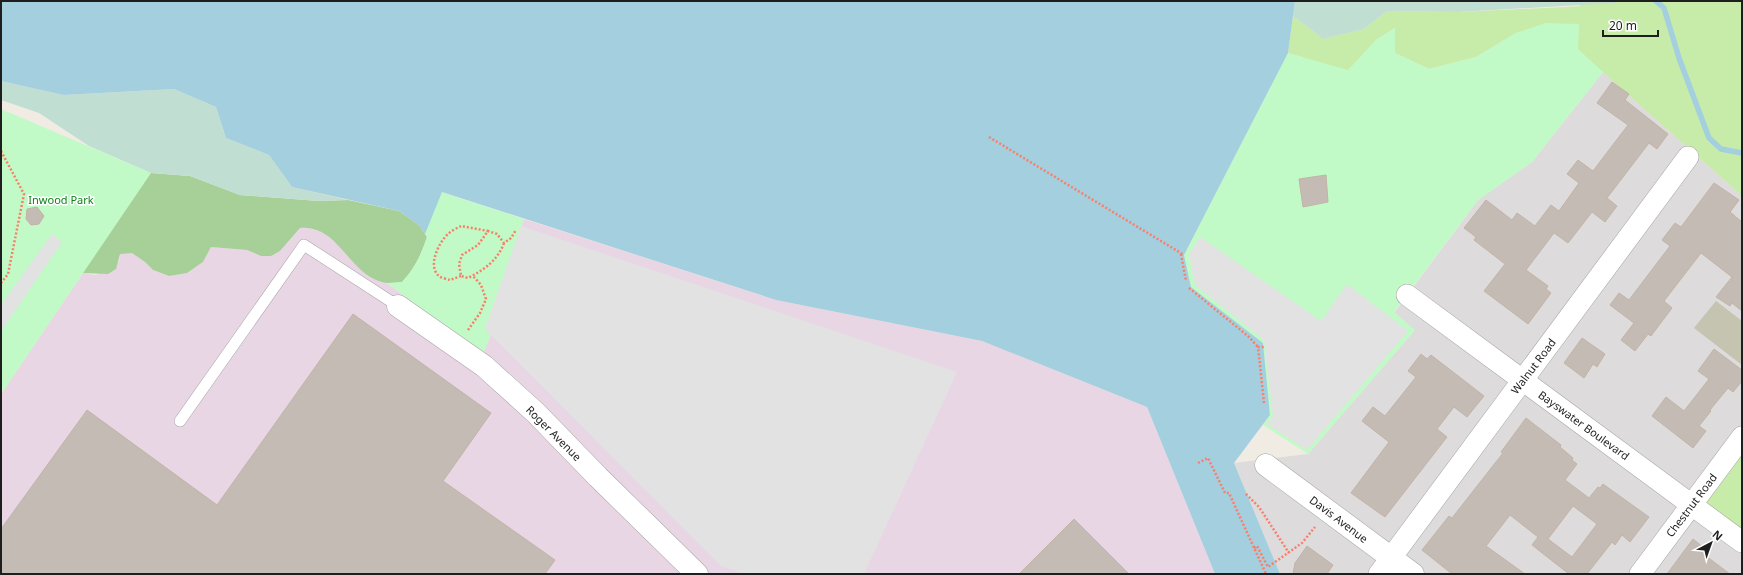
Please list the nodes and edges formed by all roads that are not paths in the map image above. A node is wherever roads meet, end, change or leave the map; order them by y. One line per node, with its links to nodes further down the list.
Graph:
1 (1688, 157): 4 (street, Walnut Road)
2 (1407, 295): 4 (street, Bayswater Boulevard)
3 (398, 306): 5 (lane); 11 (street, Roger Avenue)
4 (1523, 380): 8 (street, Bayswater Boulevard); 10 (street, Walnut Road)
5 (180, 421)
6 (1742, 437): 8 (street, Chestnut Road)
7 (1266, 465): 10 (street, Davis Avenue)
8 (1692, 505): 9 (street, Bayswater Boulevard); 13 (street, Chestnut Road)
9 (1742, 542)
10 (1385, 566): 12 (street, Davis Avenue)
11 (697, 574)
12 (1413, 574)
13 (1640, 574)

